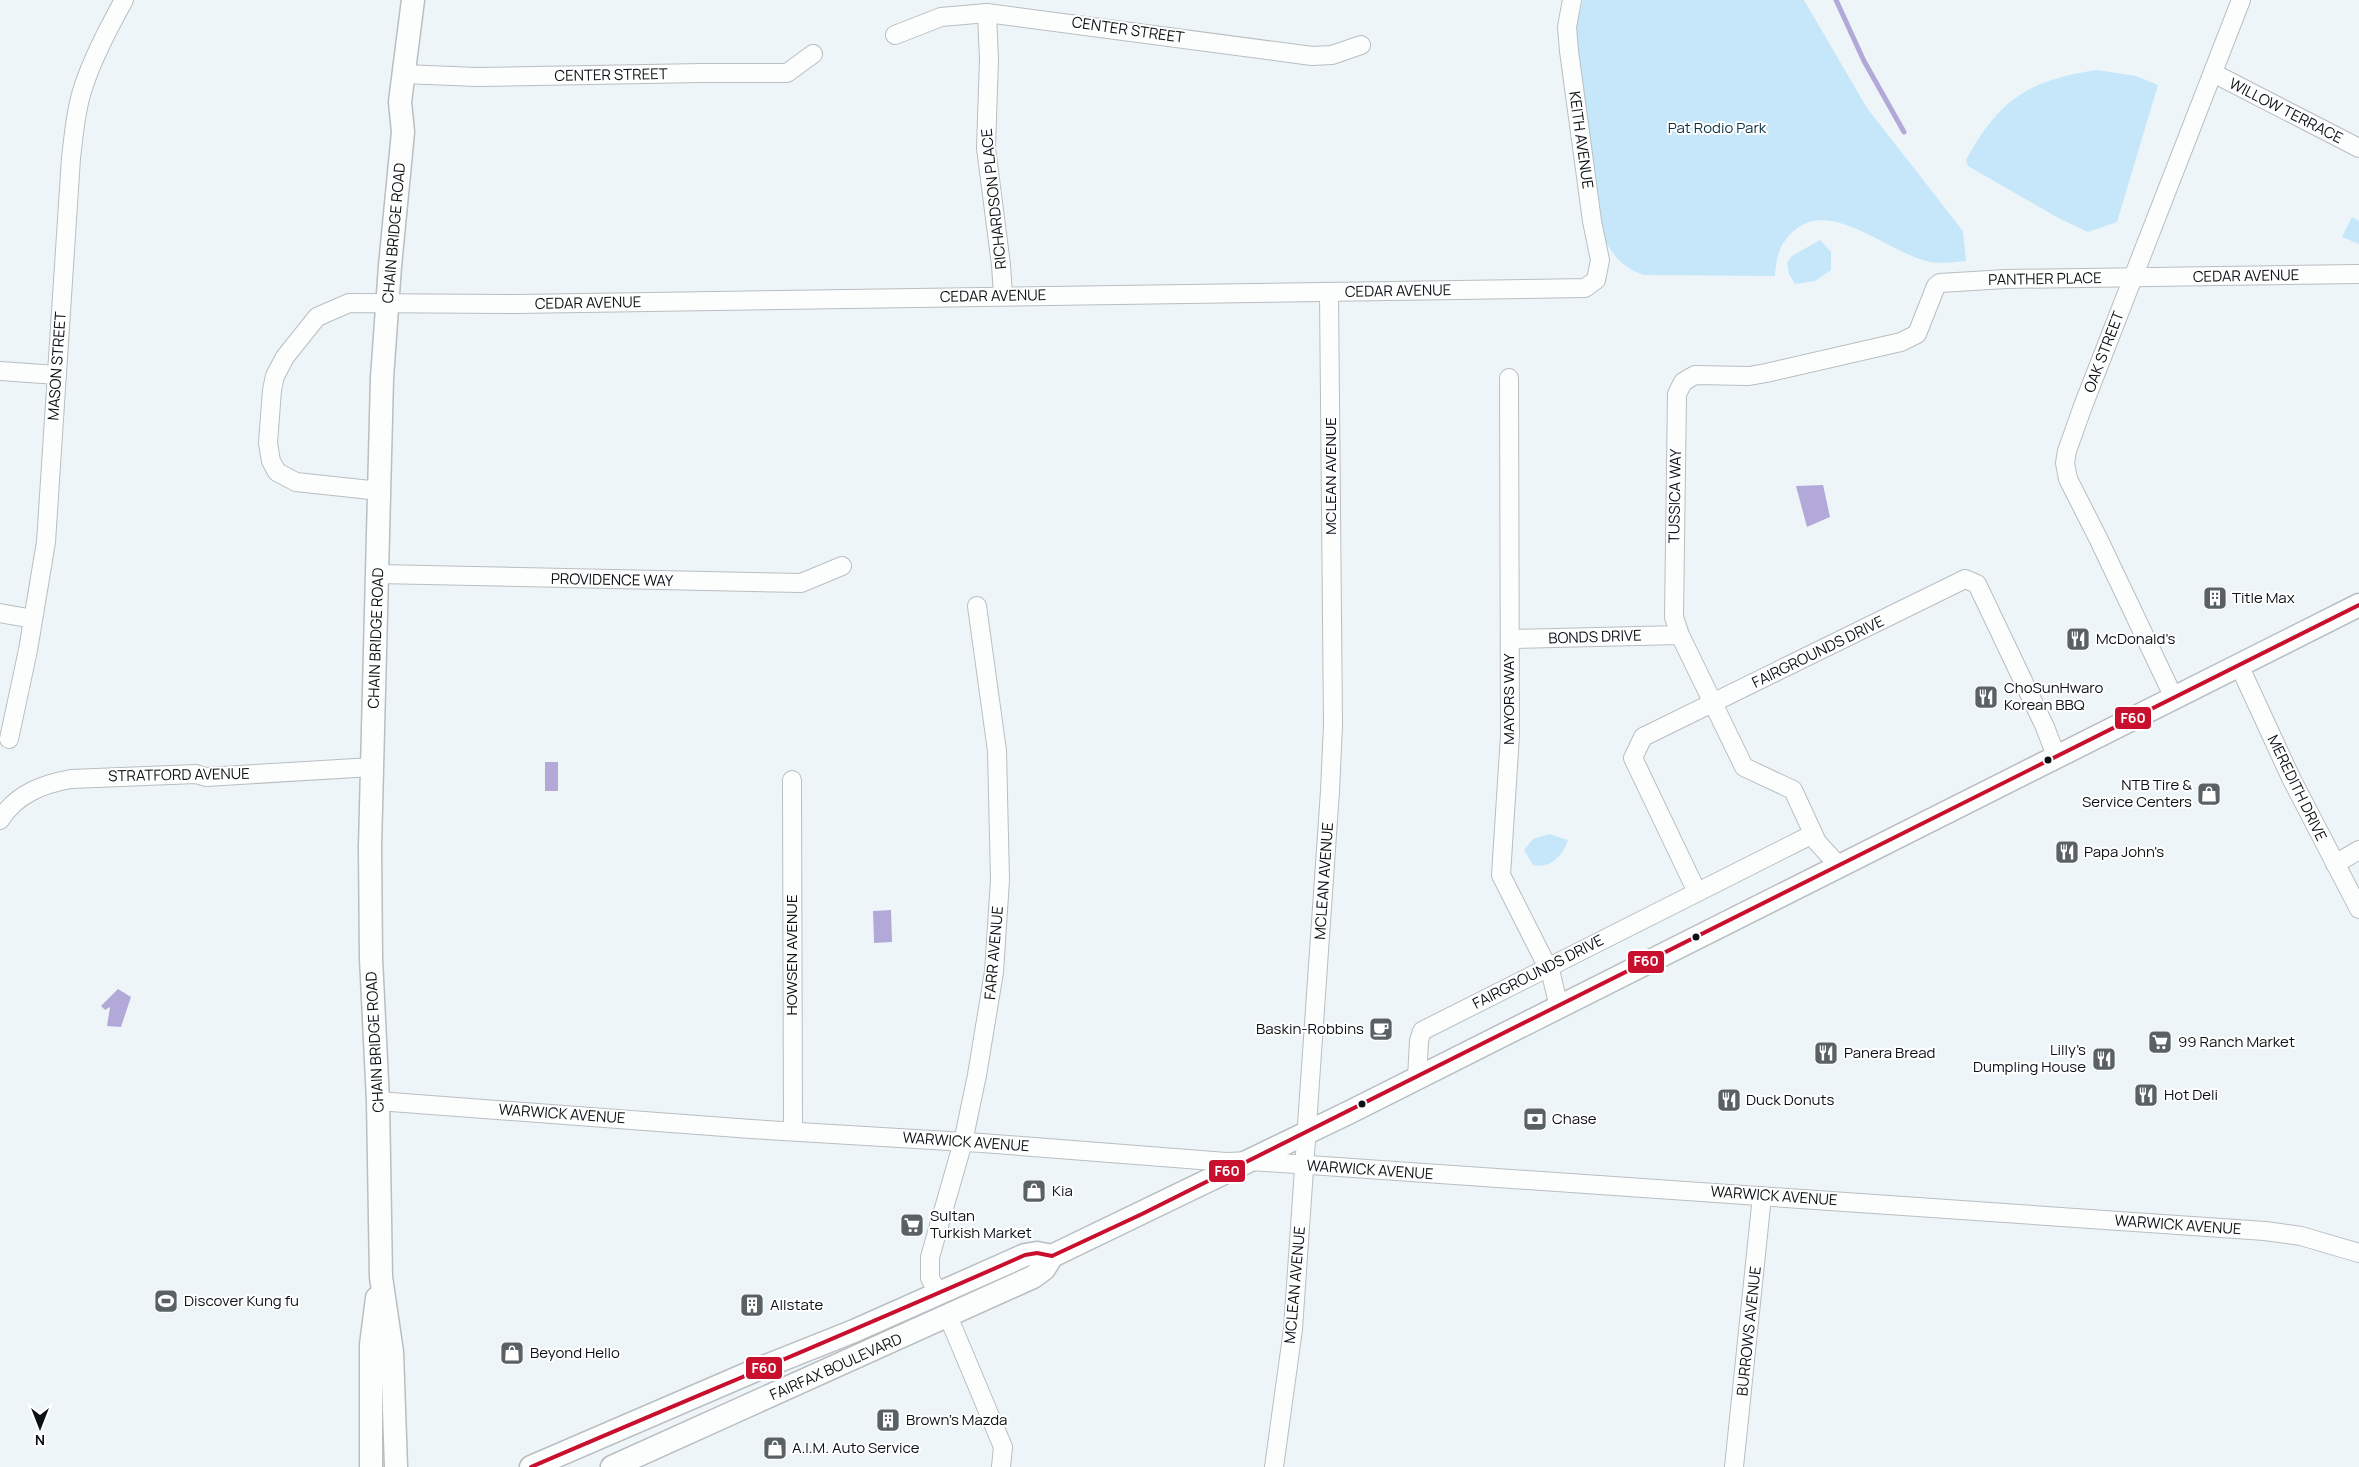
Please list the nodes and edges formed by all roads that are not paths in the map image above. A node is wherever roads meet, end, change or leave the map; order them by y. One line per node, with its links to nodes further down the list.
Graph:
1 (124, 0): 20 (street, MASON STREET)
2 (414, 0): 9 (main road, CHAIN BRIDGE ROAD)
3 (1572, 0): 14 (street, KEITH AVENUE)
4 (2241, 0): 10 (street, OAK STREET)
5 (986, 13): 6 (street, CENTER STREET); 7 (street, CENTER STREET); 17 (street, RICHARDSON PLACE)
6 (896, 35)
7 (1361, 45)
8 (813, 54): 9 (street, CENTER STREET)
9 (403, 74): 18 (main road, CHAIN BRIDGE ROAD)
10 (2213, 74): 11 (street, WILLOW TERRACE); 13 (street, OAK STREET)
11 (2359, 148)
12 (2359, 274): 13 (street, CEDAR AVENUE)
13 (2133, 278): 15 (street, PANTHER PLACE); 32 (street, OAK STREET)
14 (1596, 280): 16 (street, CEDAR AVENUE)
15 (1957, 280): 29 (street, TUSSICA WAY)
16 (1329, 292): 17 (street, CEDAR AVENUE); 50 (street, MCLEAN AVENUE)
17 (1002, 295): 18 (street, CEDAR AVENUE)
18 (387, 304): 22 (main road, CHAIN BRIDGE ROAD); 22 (street, CEDAR AVENUE)
19 (0, 372): 20 (street)
20 (57, 375): 28 (street, MASON STREET)
21 (1509, 378): 30 (street, MAYORS WAY)
22 (380, 491): 24 (main road, CHAIN BRIDGE ROAD)
23 (842, 566): 24 (street, PROVIDENCE WAY)
24 (378, 574): 36 (main road, CHAIN BRIDGE ROAD)
25 (2359, 605): 31 (main road, FAIRFAX BOULEVARD)
26 (977, 606): 51 (street, FARR AVENUE)
27 (0, 613): 28 (street)
28 (33, 619): 34 (street, MASON STREET)
29 (1680, 635): 30 (street, BONDS DRIVE); 33 (street, TUSSICA WAY)
30 (1510, 639): 45 (street, MAYORS WAY)
31 (2239, 665): 32 (main road, FAIRFAX BOULEVARD); 41 (street, MEREDITH DRIVE)
32 (2174, 698): 35 (main road, FAIRFAX BOULEVARD)
33 (1714, 703): 35 (street, FAIRGROUNDS DRIVE); 39 (street, TUSSICA WAY); 43 (street, FAIRGROUNDS DRIVE)
34 (9, 739)
35 (2056, 756): 42 (main road, FAIRFAX BOULEVARD)
36 (372, 767): 38 (street, STRATFORD AVENUE); 48 (main road, CHAIN BRIDGE ROAD)
37 (792, 780): 49 (street, HOWSEN AVENUE)
38 (0, 820)
39 (1813, 834): 42 (street, TUSSICA WAY); 43 (street, FAIRGROUNDS DRIVE)
40 (2359, 850): 41 (street)
41 (2335, 864): 44 (street, MEREDITH DRIVE)
42 (1839, 866): 46 (main road, FAIRFAX BOULEVARD)
43 (1697, 892): 45 (street, FAIRGROUNDS DRIVE)
44 (2359, 909)
45 (1548, 967): 46 (street, MAYORS WAY); 47 (street, FAIRGROUNDS DRIVE)
46 (1559, 1007): 47 (main road, FAIRFAX BOULEVARD)
47 (1416, 1078): 50 (main road, FAIRFAX BOULEVARD)
48 (378, 1101): 49 (street, WARWICK AVENUE); 57 (main road, CHAIN BRIDGE ROAD)
49 (792, 1131): 51 (street, WARWICK AVENUE)
50 (1307, 1133): 52 (main road, FAIRFAX BOULEVARD); 53 (street, MCLEAN AVENUE)
51 (963, 1142): 52 (street, WARWICK AVENUE); 58 (street, FARR AVENUE)
52 (1251, 1161): 53 (street, WARWICK AVENUE); 56 (main road, FAIRFAX BOULEVARD)
53 (1306, 1166): 54 (street, WARWICK AVENUE); 65 (street, MCLEAN AVENUE)
54 (1762, 1196): 55 (street, WARWICK AVENUE); 66 (street, BURROWS AVENUE)
55 (2359, 1254)
56 (1052, 1256): 58 (main road, FAIRFAX BOULEVARD); 59 (main road, FAIRFAX BOULEVARD)
57 (381, 1277): 60 (main road, CHAIN BRIDGE ROAD); 61 (main road, CHAIN BRIDGE ROAD)
58 (938, 1293): 62 (main road, FAIRFAX BOULEVARD)
59 (948, 1316): 63 (main road, FAIRFAX BOULEVARD); 64 (street)
60 (371, 1467)
61 (396, 1467)
62 (531, 1467)
63 (612, 1467)
64 (1001, 1467)
65 (1274, 1467)
66 (1734, 1467)

